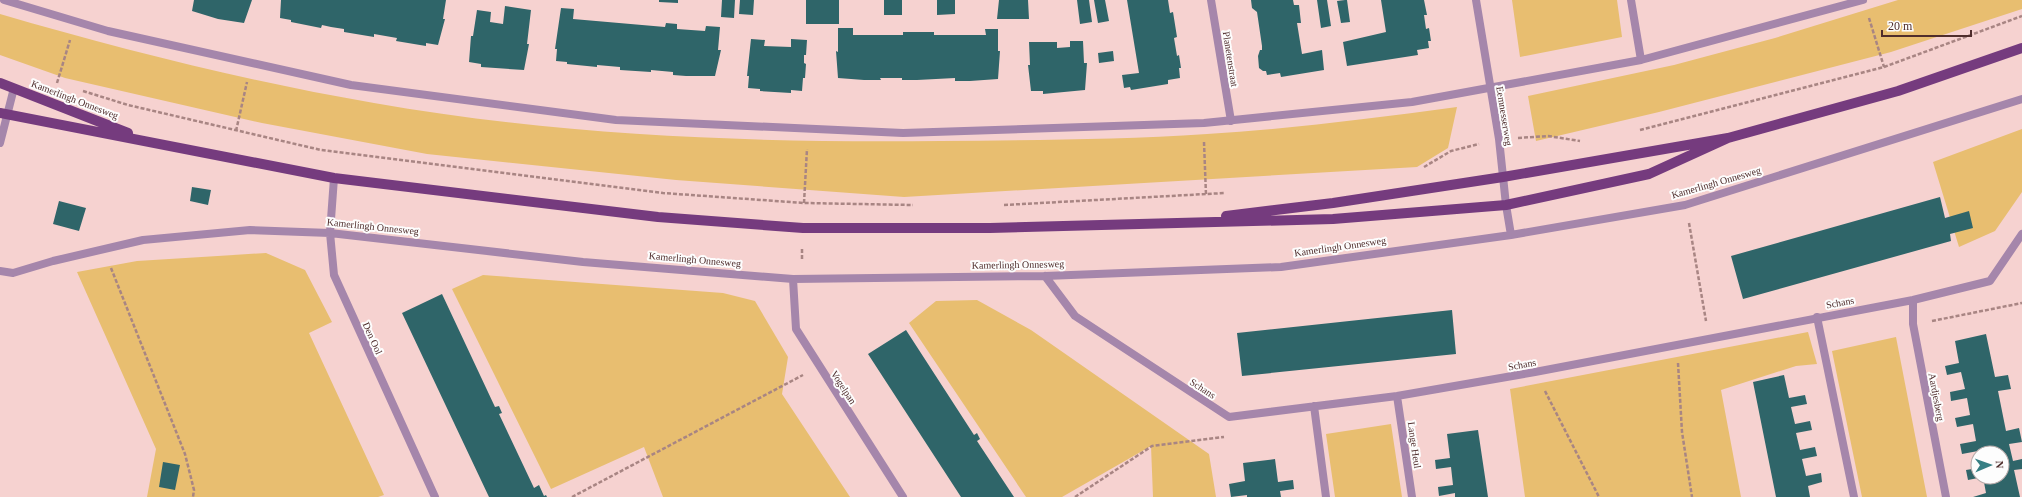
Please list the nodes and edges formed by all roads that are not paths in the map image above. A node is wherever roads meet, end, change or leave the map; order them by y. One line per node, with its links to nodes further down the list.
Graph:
1 (4, 0): 6 (street)
2 (1211, 0): 14 (street, Planetenstraat)
3 (1476, 0): 11 (street, Eemnesserweg)
4 (1631, 0): 8 (street)
5 (1863, 0): 8 (street)
6 (20, 2): 14 (street)
7 (2022, 48): 15 (main road, Kamerlingh Onnesweg)
8 (1641, 60): 11 (street)
9 (0, 83): 10 (main road, Kamerlingh Onnesweg)
10 (14, 88): 13 (street); 16 (main road, Kamerlingh Onnesweg)
11 (1490, 88): 14 (street); 18 (street, Eemnesserweg)
12 (2022, 99): 24 (street, Kamerlingh Onnesweg)
13 (4, 114): 16 (main road, Kamerlingh Onnesweg); 17 (street)
14 (1231, 121)
15 (1728, 138): 18 (main road, Kamerlingh Onnesweg); 20 (main road, Kamerlingh Onnesweg)
16 (150, 142): 19 (main road, Kamerlingh Onnesweg)
17 (0, 143)
18 (1503, 177): 20 (street, Eemnesserweg); 21 (main road, Kamerlingh Onnesweg)
19 (334, 178): 21 (main road, Kamerlingh Onnesweg); 22 (street, Den Ool)
20 (1506, 206): 21 (main road, Kamerlingh Onnesweg); 24 (street, Eemnesserweg)
21 (1170, 223)
22 (330, 233): 25 (street, Kamerlingh Onnesweg); 27 (street, Kamerlingh Onnesweg); 32 (street, Den Ool)
23 (2022, 234): 28 (street, Schans)
24 (1511, 235): 26 (street, Kamerlingh Onnesweg)
25 (0, 270)
26 (1045, 276): 27 (street, Kamerlingh Onnesweg); 31 (street, Schans)
27 (797, 279): 33 (street, Vogelpan)
28 (1913, 300): 29 (street, Schans); 37 (street, Aardjesberg)
29 (1817, 317): 30 (street, Schans); 36 (street)
30 (1397, 396): 31 (street, Schans); 35 (street, Lange Heul)
31 (1314, 406): 34 (street)
32 (435, 497)
33 (903, 497)
34 (1326, 497)
35 (1412, 497)
36 (1854, 497)
37 (1946, 497)

